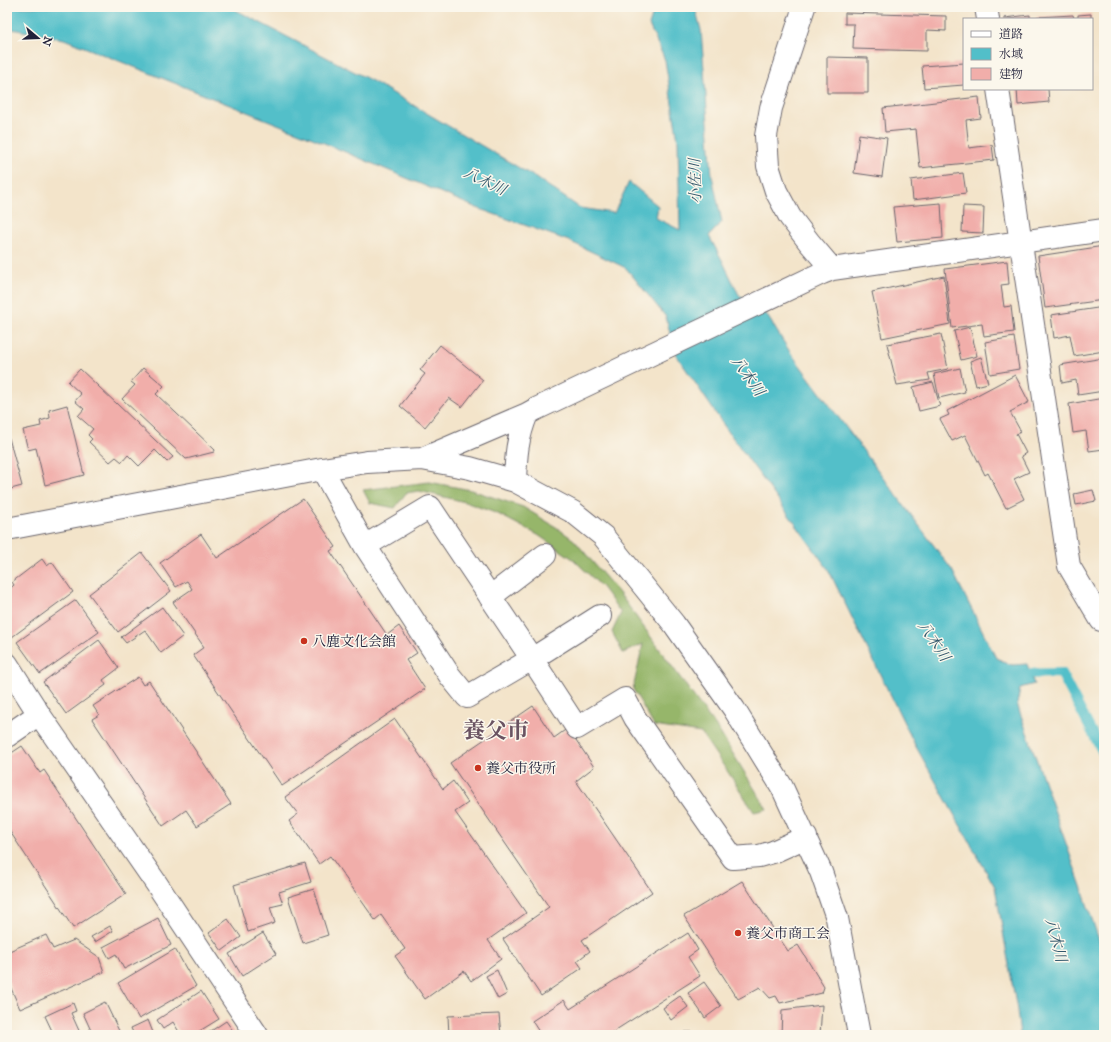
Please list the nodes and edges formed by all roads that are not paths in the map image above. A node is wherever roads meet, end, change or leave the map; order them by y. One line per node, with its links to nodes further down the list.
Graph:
1 (804, 7): 7 (street)
2 (986, 7): 3 (street)
3 (988, 18)
4 (998, 90): 6 (street)
5 (1104, 230): 6 (street)
6 (1020, 243): 7 (street); 17 (street)
7 (827, 271): 8 (street)
8 (531, 412): 9 (street); 11 (street)
9 (422, 459): 10 (street); 11 (street)
10 (322, 469): 12 (street); 13 (street)
11 (515, 481): 22 (street)
12 (7, 529)
13 (365, 546): 15 (street); 18 (street)
14 (545, 555): 15 (street)
15 (490, 597): 18 (street)
16 (600, 616): 18 (street)
17 (1104, 620)
18 (532, 659): 22 (street)
19 (7, 664): 20 (street)
20 (39, 714): 21 (street); 23 (street)
21 (7, 736)
22 (806, 838): 24 (street)
23 (257, 1035)
24 (859, 1035)

